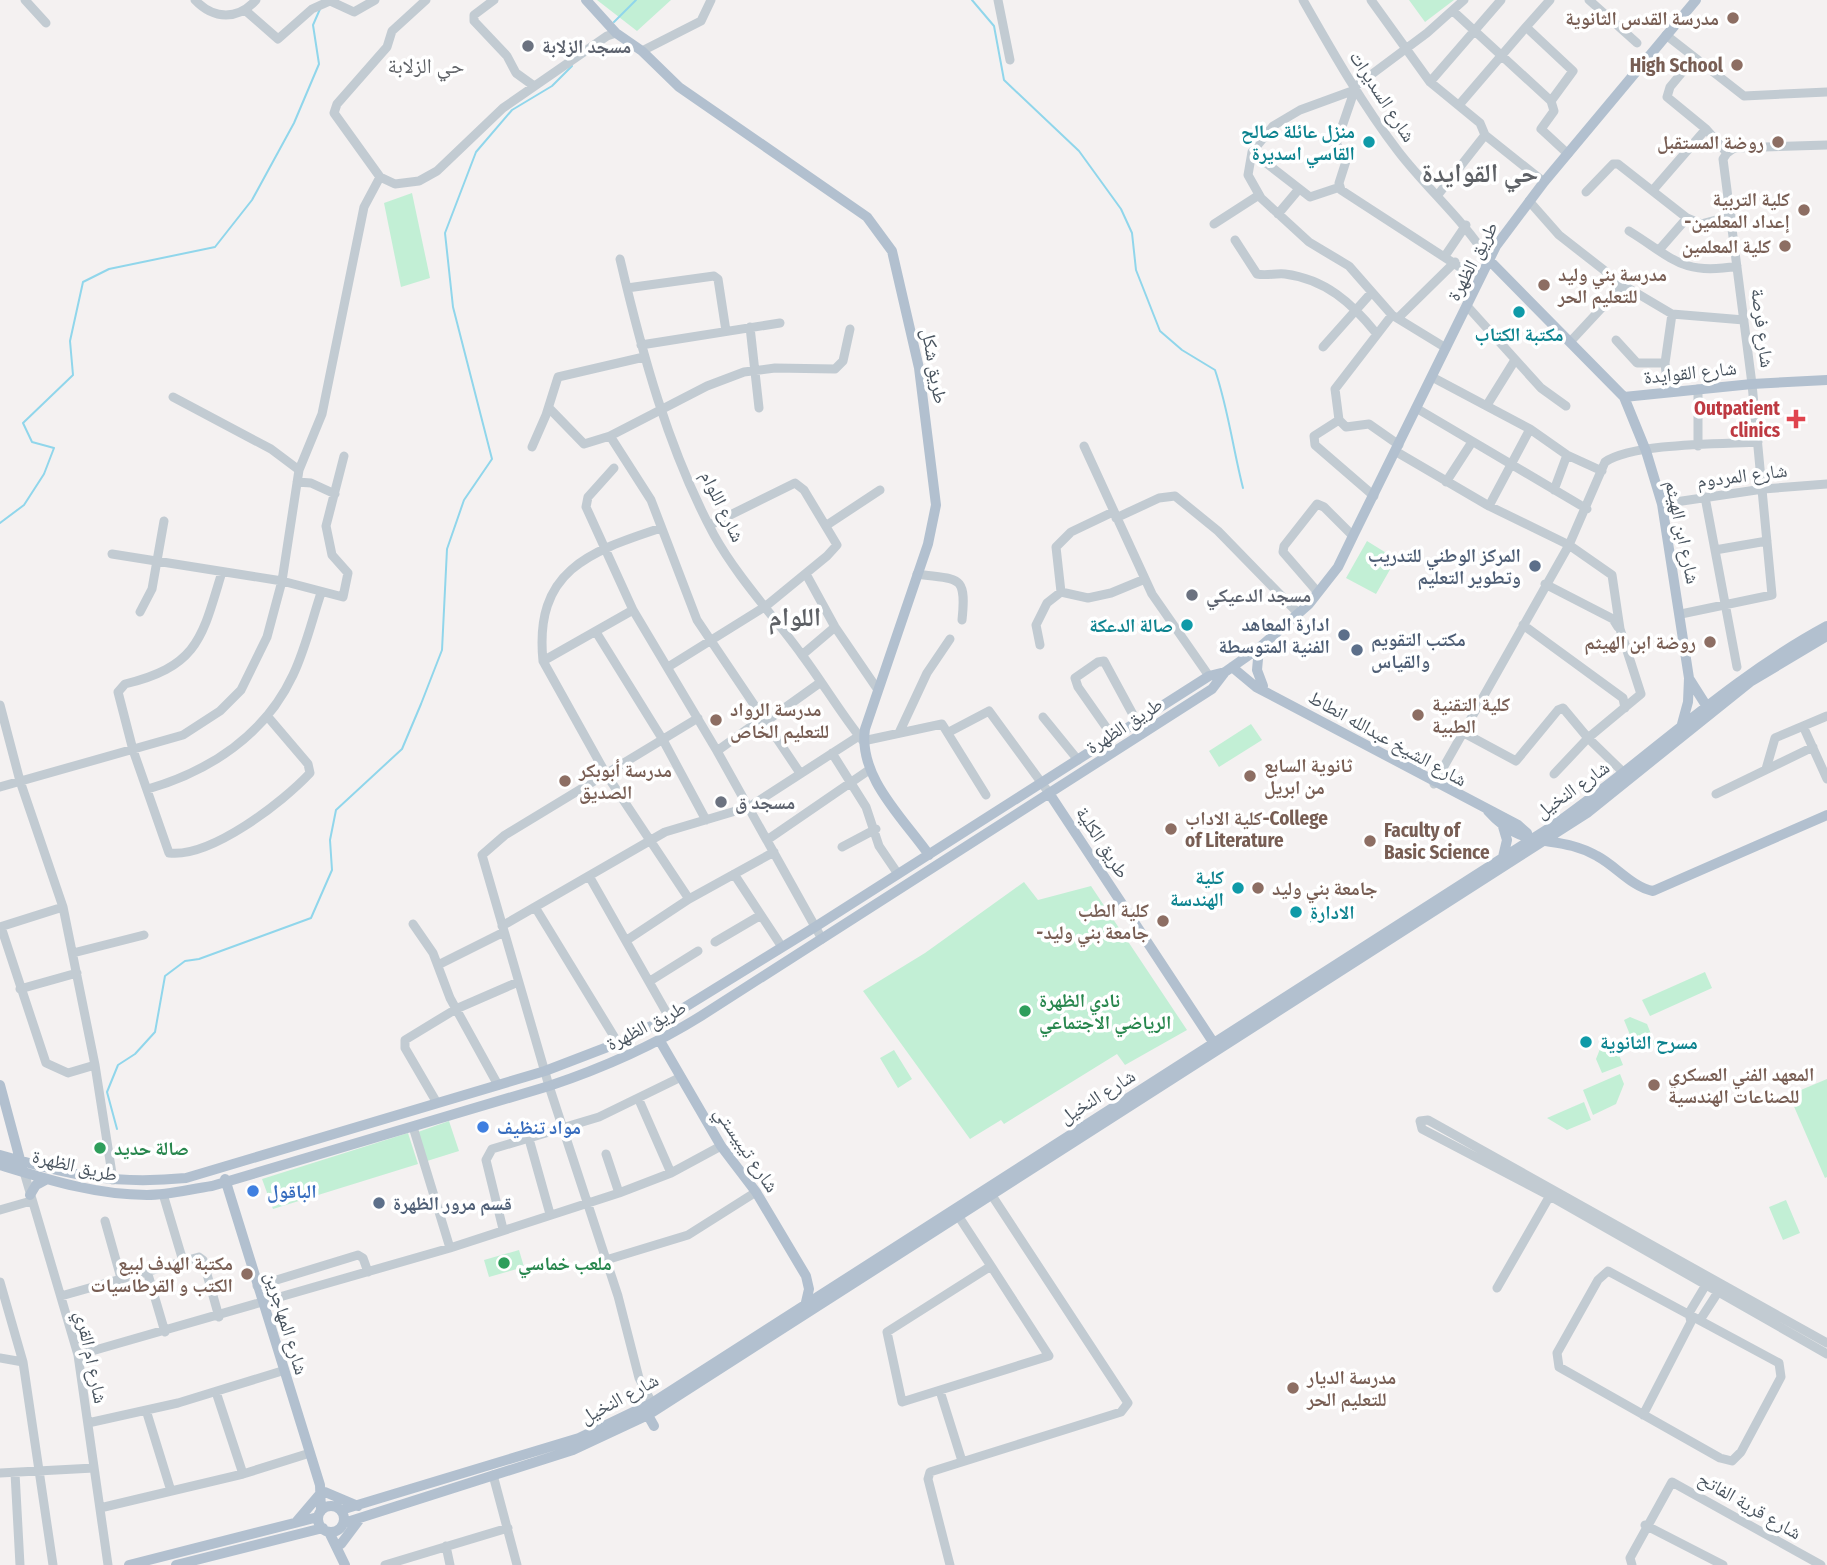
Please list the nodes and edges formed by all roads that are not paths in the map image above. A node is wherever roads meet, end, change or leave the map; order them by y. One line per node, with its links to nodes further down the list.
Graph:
1 (25, 0): 20 (street)
2 (195, 0): 19 (street)
3 (256, 0): 19 (street)
4 (331, 0): 5 (street); 19 (street)
5 (375, 0)
6 (426, 0): 43 (street)
7 (586, 0): 23 (main road, طريق شكل)
8 (711, 0): 27 (street)
9 (998, 0): 30 (street)
10 (1303, 0): 33 (street, شارع السديرات)
11 (1371, 0): 26 (street)
12 (1464, 0): 18 (street)
13 (1501, 0): 22 (street)
14 (1550, 0): 21 (street)
15 (1589, 0): 25 (street)
16 (1696, 0): 24 (main road, طريق الظهرة)
17 (488, 2): 32 (street)
18 (1453, 10): 22 (street); 26 (street)
19 (246, 11)
20 (46, 23)
21 (1526, 27): 28 (street); 35 (street)
22 (1475, 31): 28 (street); 31 (street)
23 (616, 33): 27 (main road, طريق شكل); 32 (street)
24 (1665, 35): 29 (street); 42 (main road, طريق الظهرة)
25 (1637, 43)
26 (1404, 50): 31 (street); 33 (street)
27 (642, 51): 145 (main road, طريق شكل)
28 (1500, 54): 35 (street); 36 (street)
29 (1694, 58): 34 (street); 37 (street)
30 (1010, 60)
31 (1430, 82): 36 (street)
32 (534, 86): 43 (street)
33 (1354, 89): 40 (street); 45 (street); 50 (street, شارع السديرات)
34 (1827, 92)
35 (1551, 101): 42 (street)
36 (1459, 105): 38 (street)
37 (1706, 129): 41 (street); 47 (street)
38 (1485, 135): 44 (street); 50 (street)
39 (1827, 145): 41 (street)
40 (1252, 152): 46 (street); 49 (street)
41 (1727, 153): 53 (street, شارع فرصة)
42 (1568, 154): 44 (main road, طريق الظهرة)
43 (380, 177): 117 (street)
44 (1544, 181): 51 (main road, طريق الظهرة)
45 (1340, 187): 46 (street); 62 (street)
46 (1299, 190): 52 (street)
47 (1653, 190): 48 (street); 54 (street)
48 (1586, 192)
49 (1259, 195): 52 (street); 55 (street)
50 (1437, 197): 56 (street, شارع السديرات)
51 (1530, 201): 60 (main road, طريق الظهرة); 68 (street)
52 (1278, 214): 70 (street)
53 (1731, 216): 54 (street); 66 (street, شارع فرصة)
54 (1686, 218): 61 (street)
55 (1214, 223)
56 (1466, 225): 58 (street, شارع السديرات); 62 (street)
57 (1629, 231): 61 (street)
58 (1472, 235): 60 (street); 64 (street, شارع السديرات)
59 (1235, 240): 72 (street)
60 (1496, 246): 64 (main road, طريق الظهرة)
61 (1659, 250): 66 (street)
62 (1444, 256): 65 (street)
63 (620, 259): 69 (street, شارع اللوام)
64 (1488, 259): 67 (main road, طريق الظهرة); 82 (main road, شارع القوايدة)
65 (1455, 262): 67 (street); 74 (street)
66 (1737, 266): 75 (street, شارع فرصة)
67 (1478, 279): 71 (main road, طريق الظهرة)
68 (1623, 285): 73 (street); 82 (street)
69 (627, 288): 79 (street); 83 (street, شارع اللوام)
70 (1372, 292): 72 (street); 74 (street)
71 (1467, 306): 85 (main road, طريق الظهرة); 87 (street)
72 (1355, 309): 80 (street); 84 (street)
73 (1672, 314): 75 (street); 88 (street)
74 (1395, 316): 80 (street); 85 (street)
75 (1744, 320): 92 (street, شارع فرصة)
76 (780, 323): 77 (street)
77 (750, 327): 79 (street); 89 (street)
78 (850, 329): 89 (street)
79 (726, 331): 83 (street)
80 (1376, 333): 103 (street)
81 (1616, 340): 88 (street)
82 (1570, 342): 96 (main road, شارع القوايدة)
83 (641, 345): 86 (street, شارع اللوام)
84 (1323, 347)
85 (1446, 348): 90 (main road, طريق الظهرة)
86 (644, 357): 99 (street); 102 (street, شارع اللوام)
87 (1515, 359): 97 (street); 98 (street)
88 (1665, 363): 94 (street)
89 (755, 369): 100 (street); 102 (street)
90 (1432, 377): 97 (street); 101 (main road, طريق الظهرة)
91 (1827, 380): 92 (main road, شارع القوايدة)
92 (1752, 384): 93 (main road, شارع القوايدة); 107 (street, شارع فرصة)
93 (1698, 389): 94 (main road, شارع القوايدة); 109 (street)
94 (1668, 391): 96 (main road, شارع القوايدة)
95 (173, 397): 117 (street)
96 (1624, 397): 112 (main road, شارع ابن الهيثم)
97 (1487, 405): 104 (street)
98 (1566, 406)
99 (549, 408): 105 (street); 110 (street)
100 (759, 408)
101 (1416, 408): 106 (street); 111 (main road, طريق الظهرة)
102 (661, 411): 105 (street); 133 (street, شارع اللوام)
103 (1339, 420): 111 (street); 126 (street)
104 (1530, 429): 113 (street); 115 (street)
105 (610, 436): 135 (street)
106 (1472, 442): 115 (street); 120 (street)
107 (1758, 442): 109 (street); 122 (street, شارع فرصة)
108 (1084, 446): 131 (street)
109 (1698, 446): 112 (street)
110 (532, 447)
111 (1397, 448): 120 (street); 126 (main road, طريق الظهرة)
112 (1646, 451): 118 (street); 128 (main road, شارع ابن الهيثم)
113 (1567, 455): 118 (street); 124 (street)
114 (344, 456): 125 (street)
115 (1512, 466): 124 (street); 129 (street)
116 (614, 468): 139 (street)
117 (299, 470): 119 (street)
118 (1602, 471): 130 (street)
119 (297, 482): 125 (street); 147 (street)
120 (1446, 482): 129 (street)
121 (1827, 484): 122 (street, شارع المردوم)
122 (1763, 489): 127 (street, شارع المردوم); 137 (street, شارع فرصة)
123 (880, 490): 134 (street)
124 (1554, 490): 130 (street)
125 (335, 494): 151 (street)
126 (1374, 496): 136 (main road, طريق الظهرة)
127 (1705, 497): 128 (street, شارع المردوم); 140 (street)
128 (1662, 504): 157 (main road, شارع ابن الهيثم)
129 (1489, 506): 138 (street)
130 (1587, 509): 138 (street)
131 (1115, 515): 146 (street); 150 (street); 155 (street)
132 (164, 521): 142 (street)
133 (710, 525): 134 (street); 153 (street, شارع اللوام)
134 (827, 526): 144 (street)
135 (661, 528): 139 (street); 166 (street)
136 (1353, 536): 149 (main road, طريق الظهرة); 149 (street); 155 (main road, طريق الظهرة)
137 (1768, 541): 140 (street); 152 (street, شارع فرصة)
138 (1569, 545): 148 (street); 162 (street)
139 (604, 546): 154 (street); 170 (street)
140 (1715, 550): 152 (street)
141 (112, 554): 142 (street)
142 (158, 561): 143 (street); 156 (street)
143 (222, 572): 147 (street); 200 (street)
144 (806, 574): 153 (street); 161 (street)
145 (917, 575): 158 (street); 178 (main road, طريق شكل)
146 (1145, 579): 150 (street); 174 (street)
147 (282, 581): 151 (street); 200 (street)
148 (1545, 584): 159 (street); 162 (street)
149 (1315, 589): 155 (main road, طريق الظهرة)
150 (1061, 592): 167 (street)
151 (321, 593): 185 (street)
152 (1723, 605): 157 (street); 172 (street)
153 (766, 606): 166 (street); 169 (street, شارع اللوام)
154 (633, 610): 163 (street); 171 (street)
155 (1301, 611): 168 (main road, طريق الظهرة)
156 (140, 612)
157 (1681, 614): 177 (main road, شارع ابن الهيثم)
158 (962, 620)
159 (1523, 625): 181 (street); 194 (street)
160 (1827, 626): 180 (main road, شارع النخيل)
161 (835, 627): 169 (street); 178 (street)
162 (1620, 629): 181 (street)
163 (596, 632): 170 (street); 198 (street)
164 (1827, 636): 183 (main road, شارع النخيل)
165 (950, 639): 193 (street)
166 (712, 642): 171 (street); 188 (street)
167 (1040, 645)
168 (1259, 648): 173 (main road, طريق الظهرة); 179 (main road)
169 (802, 654): 175 (street, شارع اللوام)
170 (543, 661): 208 (street)
171 (668, 667): 187 (street)
172 (1737, 667)
173 (1228, 669): 174 (main road, طريق الظهرة); 176 (main road, شارع الشيخ عبدالله انطاط); 179 (main road, شارع الشيخ عبدالله انطاط)
174 (1214, 679): 176 (main road); 189 (main road, طريق الظهرة); 217 (main road, طريق الظهرة)
175 (821, 682): 188 (street); 197 (street, شارع اللوام)
176 (1248, 683): 179 (main road, شارع الشيخ عبدالله انطاط)
177 (1691, 686): 180 (main road); 183 (main road); 191 (main road)
178 (878, 690): 197 (main road, طريق شكل)
179 (1267, 690): 214 (main road, شارع الشيخ عبدالله انطاط)
180 (1722, 693): 183 (main road, شارع النخيل)
181 (1625, 708): 196 (street)
182 (1, 711): 211 (street)
183 (1705, 712): 191 (main road, شارع النخيل); 230 (main road, شارع النخيل)
184 (1827, 716): 190 (street)
185 (268, 717): 216 (street); 216 (street)
186 (1043, 717): 203 (street)
187 (698, 718): 198 (street); 201 (street)
188 (764, 720): 201 (street); 206 (street)
189 (1137, 722): 195 (main road, طريق الظهرة); 195 (street)
190 (1803, 726): 199 (street); 204 (street)
191 (1681, 727): 207 (main road, شارع النخيل)
192 (949, 732): 193 (street); 213 (street); 219 (street)
193 (899, 733): 197 (street)
194 (1464, 733): 196 (street); 214 (street)
195 (1113, 737): 203 (main road, طريق الظهرة)
196 (1588, 738): 207 (street); 209 (street)
197 (861, 739): 202 (street); 205 (main road, طريق شكل)
198 (663, 740): 208 (street); 223 (street)
199 (1813, 747): 204 (street); 210 (street)
200 (133, 750): 211 (street); 216 (street)
201 (717, 751): 220 (street)
202 (832, 753): 206 (street); 212 (street)
203 (1077, 760): 213 (main road, طريق الظهرة)
204 (1766, 769): 218 (street)
205 (869, 770): 212 (street); 234 (main road, طريق شكل)
206 (800, 773): 220 (street)
207 (1624, 773): 225 (main road, شارع النخيل)
208 (607, 774): 228 (street); 246 (street)
209 (1554, 774)
210 (1827, 779)
211 (20, 781): 215 (street); 240 (street)
212 (850, 782): 227 (street); 229 (street)
213 (1043, 782): 217 (street); 234 (main road, طريق الظهرة)
214 (1434, 784): 221 (main road, شارع الشيخ عبدالله انطاط)
215 (0, 787)
216 (148, 789)
217 (1049, 793): 248 (main road, طريق الظهرة); 261 (main road, طريق الكلية)
218 (1717, 794)
219 (986, 795)
220 (749, 807): 223 (street); 229 (street)
221 (1488, 811): 224 (main road, شارع الشيخ عبدالله انطاط); 226 (main road, شارع الشيخ عبدالله انطاط)
222 (1827, 815): 230 (main road)
223 (706, 820): 228 (street)
224 (1502, 823): 231 (main road, شارع الشيخ عبدالله انطاط); 235 (main road)
225 (1550, 827): 226 (main road); 231 (main road, شارع النخيل)
226 (1521, 828): 231 (main road, شارع الشيخ عبدالله انطاط)
227 (876, 829): 232 (street); 237 (street)
228 (648, 840): 238 (street); 239 (street)
229 (768, 840): 233 (street)
230 (1542, 842): 231 (main road, شارع النخيل)
231 (1530, 844): 235 (main road, شارع النخيل); 265 (main road, شارع النخيل)
232 (842, 847)
233 (774, 852): 236 (street); 245 (street)
234 (929, 855): 237 (main road, طريق الظهرة)
235 (1503, 857): 262 (main road, شارع النخيل)
236 (734, 874): 239 (street); 242 (street)
237 (898, 874): 245 (main road, طريق الظهرة)
238 (589, 876): 241 (street); 249 (street)
239 (689, 900): 249 (street)
240 (63, 907): 244 (street); 253 (street)
241 (535, 907): 246 (street); 264 (street)
242 (761, 915): 250 (street); 251 (street)
243 (413, 924): 254 (street)
244 (0, 927): 258 (street)
245 (815, 927): 248 (street); 251 (main road, طريق الظهرة)
246 (503, 929): 254 (street); 256 (street)
247 (144, 935): 253 (street)
248 (822, 939): 263 (main road, طريق الظهرة)
249 (627, 940): 257 (street)
250 (715, 942)
251 (782, 947): 260 (main road, طريق الظهرة)
252 (698, 951): 257 (street)
253 (73, 953): 255 (street)
254 (438, 965): 259 (street)
255 (77, 973): 258 (street); 267 (street)
256 (518, 982): 259 (street); 268 (street)
257 (650, 982): 260 (street)
258 (20, 989): 267 (street)
259 (456, 1009): 271 (street); 274 (street)
260 (668, 1017): 264 (main road, طريق الظهرة)
261 (1206, 1028): 262 (main road); 265 (main road, طريق الكلية); 266 (main road)
262 (1229, 1033): 265 (main road, شارع النخيل)
263 (660, 1041): 269 (main road, شارع تيبيستي); 272 (main road, طريق الظهرة)
264 (618, 1043): 268 (main road, طريق الظهرة)
265 (1217, 1044): 266 (main road, شارع النخيل); 291 (main road, شارع النخيل)
266 (1201, 1051): 291 (main road, شارع النخيل)
267 (95, 1065): 288 (street)
268 (545, 1071): 271 (main road, طريق الظهرة); 272 (street)
269 (681, 1077): 273 (street); 278 (main road, شارع تيبيستي)
270 (0, 1085): 283 (main road)
271 (498, 1085): 274 (main road, طريق الظهرة)
272 (549, 1086): 275 (main road, طريق الظهرة); 276 (street)
273 (639, 1100): 276 (street); 286 (street)
274 (437, 1103): 285 (main road, طريق الظهرة)
275 (413, 1127): 289 (main road, طريق الظهرة); 302 (street)
276 (563, 1128): 277 (street); 296 (street)
277 (528, 1139): 298 (street); 301 (street)
278 (721, 1146): 286 (street); 290 (main road, شارع تيبيستي)
279 (606, 1154): 292 (street)
280 (0, 1155): 283 (main road, طريق الظهرة)
281 (1499, 1159): 284 (street); 284 (street); 293 (street)
282 (0, 1165): 283 (main road, طريق الظهرة)
283 (22, 1166): 287 (main road, طريق الظهرة); 288 (main road, طريق الظهرة); 295 (street, شارع ام القري)
284 (1494, 1169): 293 (street)
285 (222, 1170): 288 (main road, طريق الظهرة); 289 (main road, شارع المهاجرين)
286 (671, 1173): 292 (street)
287 (47, 1179): 294 (main road, طريق الظهرة); 295 (main road)
288 (113, 1180)
289 (226, 1183): 294 (main road, طريق الظهرة); 313 (main road, شارع المهاجرين)
290 (756, 1192): 303 (street); 308 (main road, شارع تيبيستي)
291 (989, 1192): 299 (main road, شارع النخيل); 314 (main road, شارع النخيل); 339 (street)
292 (619, 1193): 296 (street)
293 (1552, 1193): 310 (street); 315 (street)
294 (163, 1194): 304 (street)
295 (31, 1198): 297 (street); 317 (street, شارع ام القري)
296 (586, 1203): 298 (street); 303 (street)
297 (0, 1210)
298 (550, 1214): 301 (street)
299 (959, 1217): 305 (street); 323 (main road, شارع النخيل)
300 (105, 1221): 309 (street)
301 (503, 1229): 302 (street)
302 (450, 1248): 307 (street)
303 (606, 1260): 333 (street)
304 (183, 1261): 306 (street); 320 (street)
305 (991, 1266): 331 (street); 331 (street)
306 (147, 1271): 309 (street); 324 (street)
307 (368, 1272): 313 (street); 319 (street)
308 (806, 1276): 314 (main road); 318 (main road)
309 (121, 1278): 317 (street)
310 (1708, 1281): 312 (street); 316 (street); 321 (street)
311 (0, 1282): 329 (street)
312 (1723, 1284): 316 (street); 325 (street)
313 (257, 1286): 319 (main road, شارع المهاجرين)
314 (830, 1286): 318 (main road, شارع النخيل)
315 (1497, 1288)
316 (1718, 1293): 322 (street); 326 (street)
317 (61, 1296): 327 (street, شارع ام القري)
318 (806, 1302): 323 (main road, شارع النخيل)
319 (262, 1303): 320 (street); 330 (main road, شارع المهاجرين)
320 (219, 1317): 324 (street)
321 (1690, 1318): 322 (street); 335 (street); 335 (street)
322 (1703, 1319): 335 (street)
323 (776, 1327): 333 (main road, شارع النخيل)
324 (165, 1332): 327 (street)
325 (1827, 1343)
326 (1827, 1354)
327 (78, 1355): 336 (street, شارع ام القري)
328 (0, 1358): 329 (street)
329 (23, 1362): 343 (street)
330 (282, 1371): 332 (street); 338 (main road, شارع المهاجرين)
331 (940, 1391): 339 (street)
332 (216, 1392): 334 (street); 344 (street)
333 (648, 1408): 337 (main road); 345 (main road, شارع النخيل); 350 (main road, شارع النخيل)
334 (146, 1410): 336 (street); 346 (street)
335 (1643, 1415)
336 (88, 1423): 340 (street, شارع ام القري)
337 (654, 1426)
338 (310, 1453): 344 (street); 347 (main road, شارع المهاجرين)
339 (962, 1461): 367 (street)
340 (94, 1468): 343 (street); 348 (street, شارع ام القري)
341 (0, 1473): 342 (street)
342 (15, 1473): 343 (street); 359 (street)
343 (41, 1473): 360 (street)
344 (243, 1474): 346 (street)
345 (493, 1475): 350 (main road, شارع النخيل); 355 (street)
346 (171, 1491): 348 (street)
347 (322, 1491): 349 (main road, شارع المهاجرين); 350 (main road); 351 (main road, شارع المهاجرين); 352 (main road)
348 (100, 1508): 361 (street, شارع ام القري)
349 (338, 1508): 350 (main road, شارع النخيل); 351 (main road, شارع النخيل); 354 (main road)
350 (363, 1510): 354 (main road, شارع النخيل); 358 (main road)
351 (320, 1514): 352 (main road); 354 (main road)
352 (296, 1522): 362 (main road)
353 (1645, 1525): 368 (street, شارع قرية الفاتح); 369 (street); 370 (street, شارع قرية الفاتح)
354 (334, 1528): 356 (main road, شارع النخيل); 358 (main road)
355 (508, 1528): 357 (street); 366 (street)
356 (306, 1533): 358 (main road); 363 (main road, شارع النخيل)
357 (446, 1546): 364 (street); 365 (street)
358 (341, 1552)
359 (20, 1565)
360 (53, 1565)
361 (108, 1565)
362 (129, 1565)
363 (176, 1565)
364 (385, 1565)
365 (450, 1565)
366 (517, 1565)
367 (950, 1565)
368 (1632, 1565)
369 (1723, 1565)
370 (1821, 1565)

